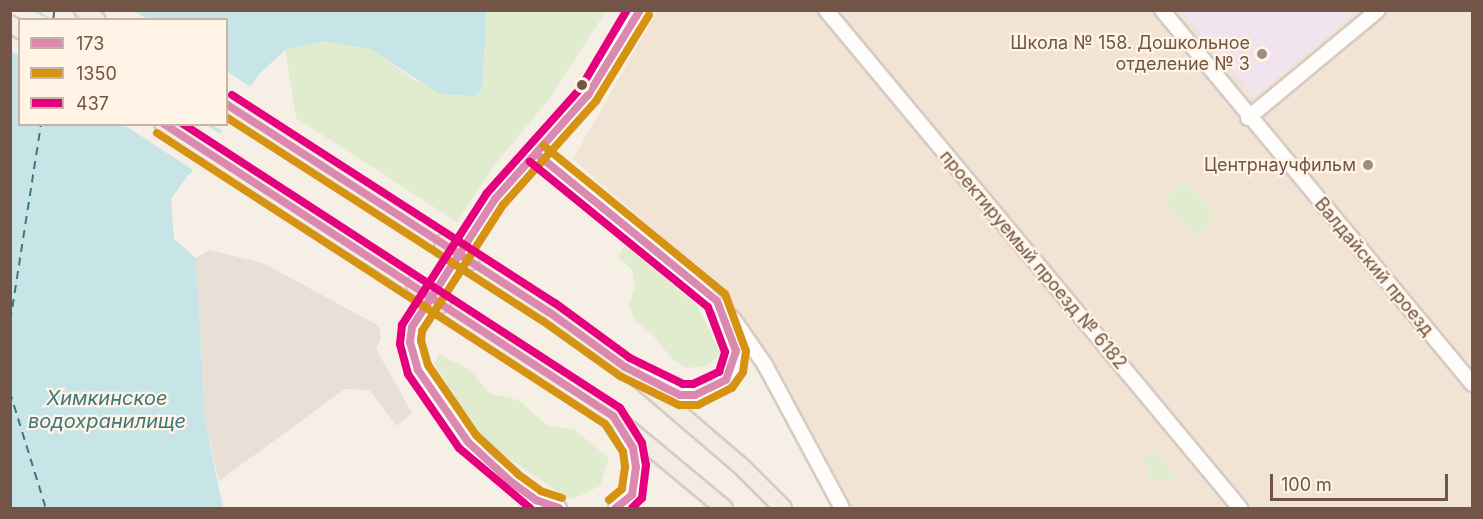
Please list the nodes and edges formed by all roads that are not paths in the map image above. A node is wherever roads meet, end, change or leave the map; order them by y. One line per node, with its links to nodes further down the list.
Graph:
1 (640, 10): 8 (street)
2 (826, 10): 19 (street, проектируемый проезд № 6182)
3 (1162, 10): 6 (street, Валдайский проезд)
4 (1378, 10): 6 (street)
5 (228, 105): 10 (main road, bridge)
6 (1248, 118): 11 (street, Валдайский проезд)
7 (166, 126): 12 (main road, bridge)
8 (537, 154): 9 (street); 13 (street)
9 (717, 301): 10 (street); 18 (street)
10 (625, 367): 17 (main road)
11 (1473, 384)
12 (613, 416): 15 (street); 16 (main road)
13 (541, 504): 14 (street)
14 (559, 508)
15 (616, 508)
16 (724, 508)
17 (783, 508)
18 (842, 508)
19 (1240, 508)

